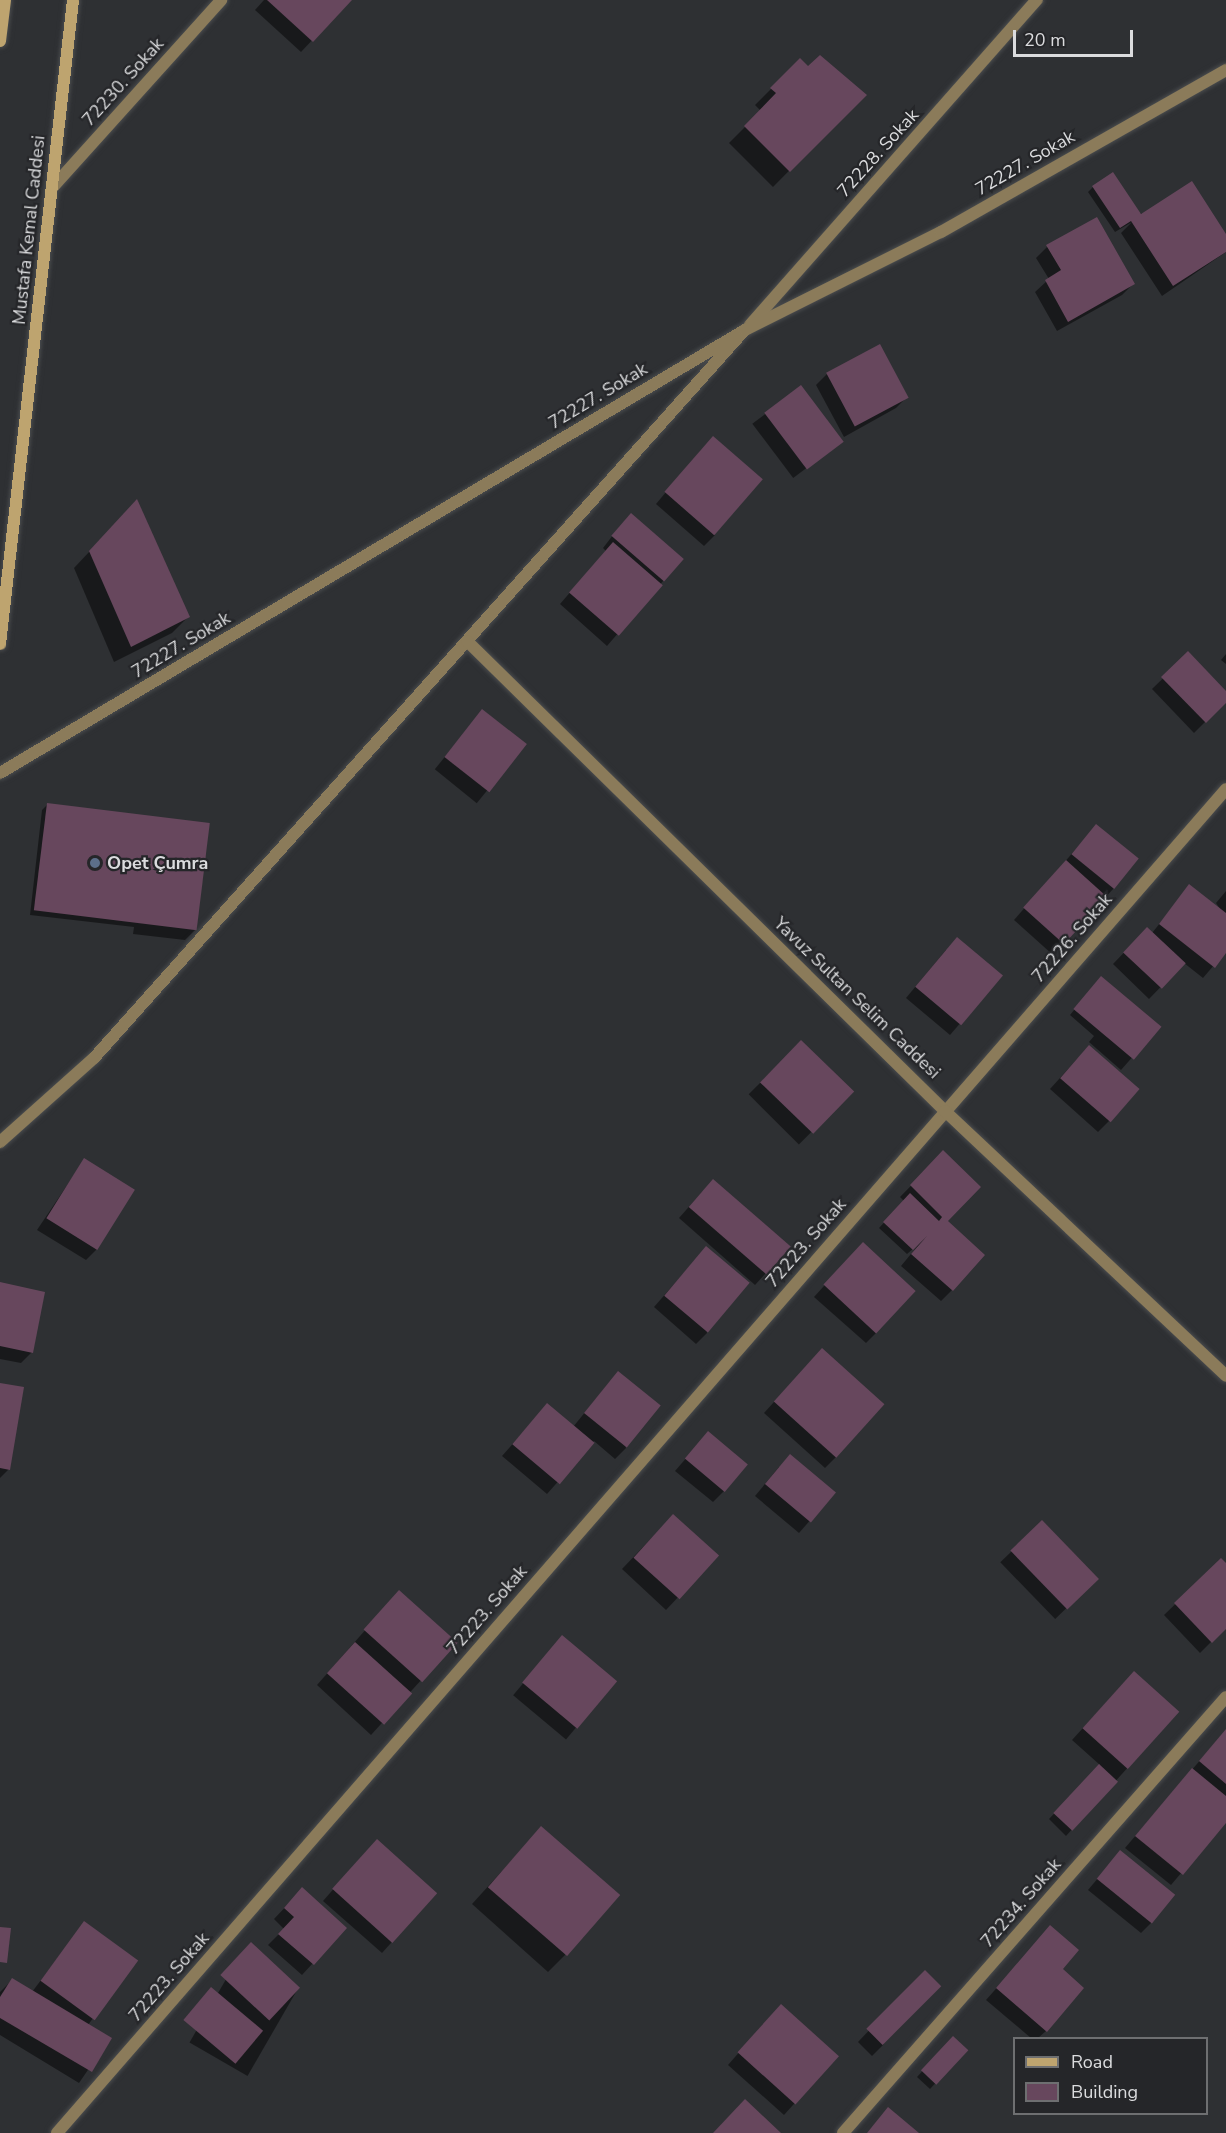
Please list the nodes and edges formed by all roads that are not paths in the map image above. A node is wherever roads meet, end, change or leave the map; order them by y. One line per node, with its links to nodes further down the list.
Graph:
1 (5, 0): 5 (main road)
2 (73, 0): 7 (main road, Mustafa Kemal Caddesi)
3 (221, 0): 7 (street, 72230. Sokak)
4 (1037, 0): 8 (street, 72228. Sokak)
5 (0, 41)
6 (1226, 70): 8 (street, 72227. Sokak)
7 (52, 188): 10 (main road, Mustafa Kemal Caddesi)
8 (745, 330): 9 (street, 72228. Sokak); 11 (street, 72227. Sokak)
9 (467, 641): 13 (street, Yavuz Sultan Selim Caddesi); 14 (street, 72228. Sokak)
10 (0, 644)
11 (0, 773)
12 (1226, 789): 13 (street, 72226. Sokak)
13 (945, 1111): 15 (street, Yavuz Sultan Selim Caddesi); 17 (street, 72223. Sokak)
14 (0, 1142)
15 (1226, 1376)
16 (1226, 1697): 18 (street, 72234. Sokak)
17 (57, 2133)
18 (843, 2133)

